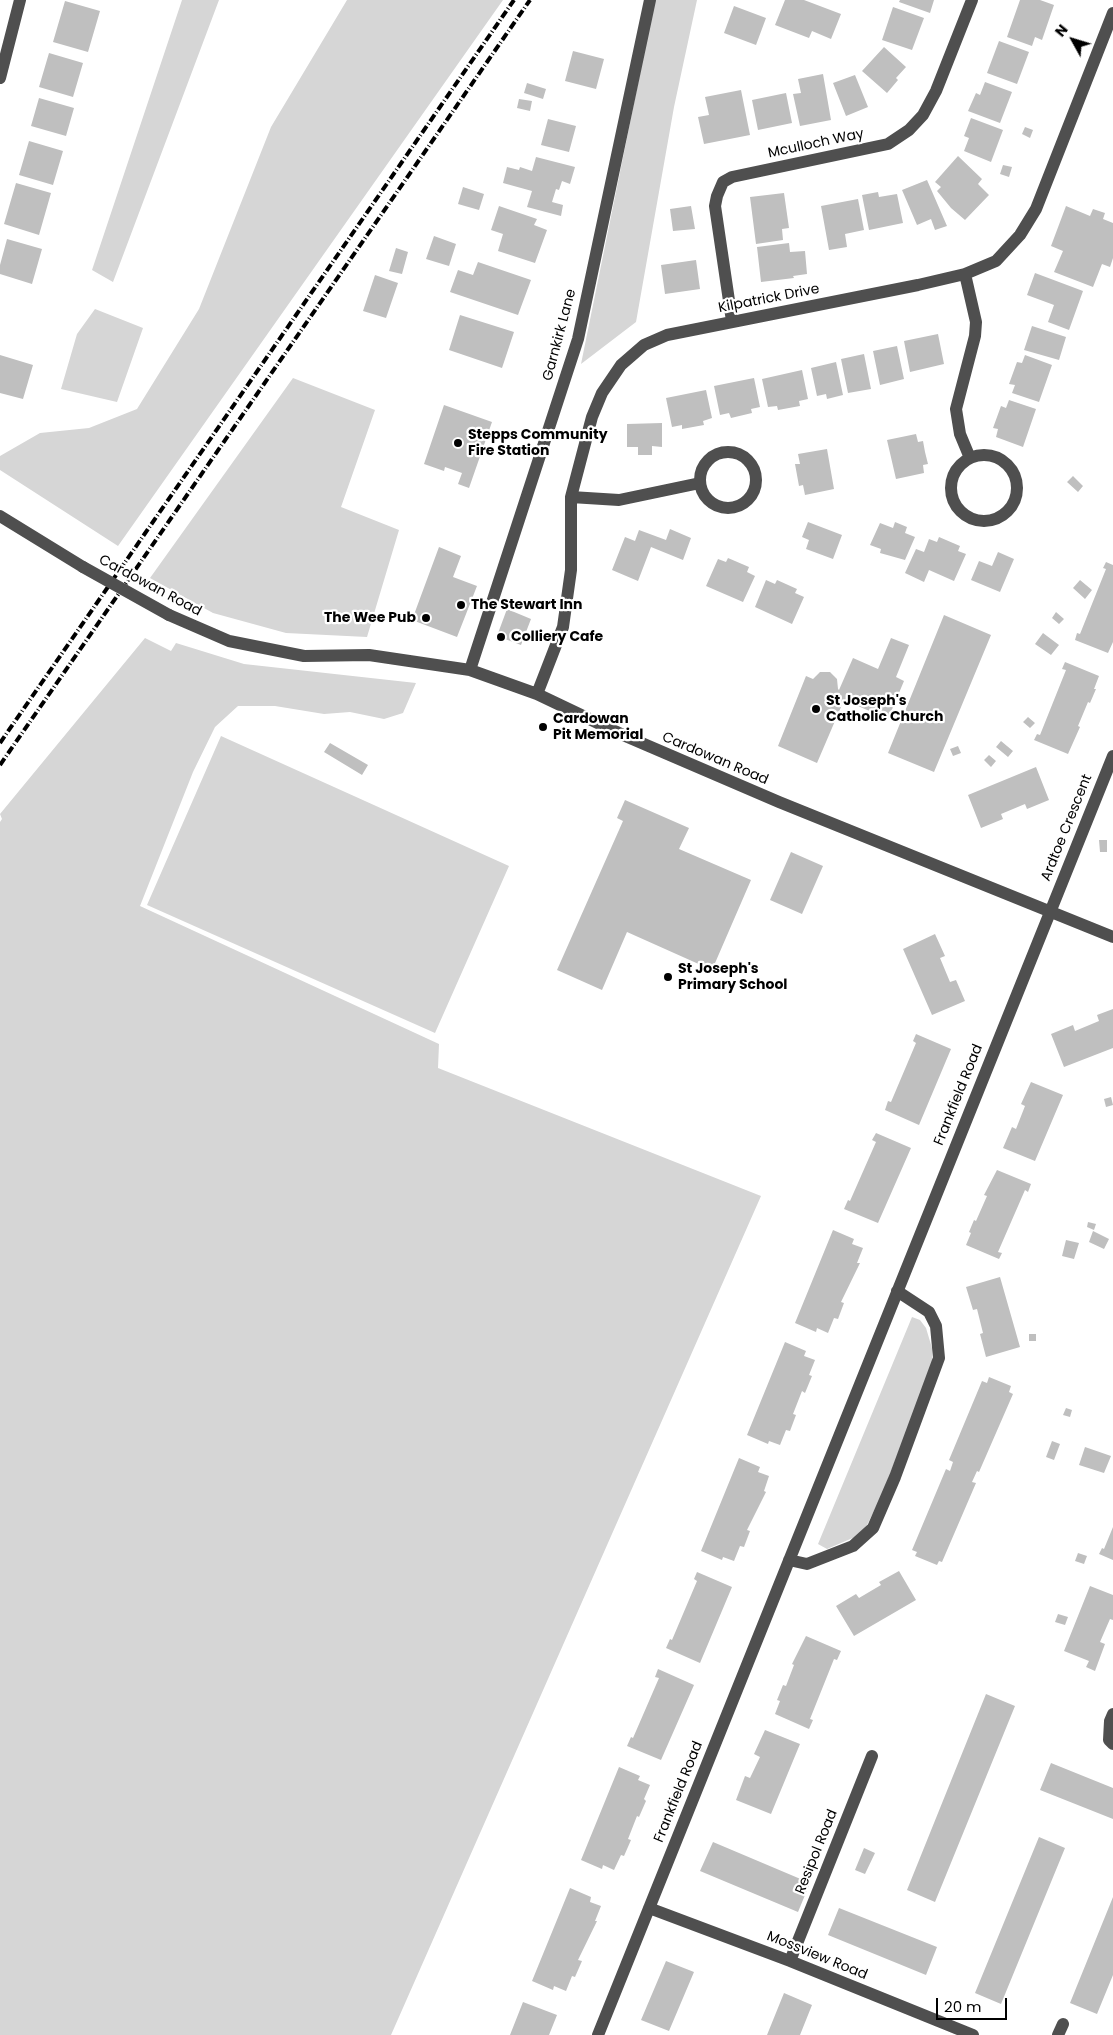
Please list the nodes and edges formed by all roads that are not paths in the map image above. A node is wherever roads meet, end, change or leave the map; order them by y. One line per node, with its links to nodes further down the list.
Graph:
1 (650, 0): 12 (street, Garnkirk Lane)
2 (972, 0): 7 (street, Mculloch Way)
3 (15, 1): 5 (street)
4 (1113, 13): 6 (street, Kilpatrick Drive)
5 (0, 78)
6 (965, 274): 7 (street, Kilpatrick Drive); 8 (street)
7 (732, 322): 10 (street, Kilpatrick Drive)
8 (970, 458): 8 (street)
9 (700, 483): 9 (street); 10 (street)
10 (571, 497): 13 (street, Kilpatrick Drive)
11 (0, 516): 12 (street, Cardowan Road, bridge)
12 (470, 670): 13 (street, Cardowan Road)
13 (537, 694): 15 (street, Cardowan Road)
14 (1113, 756): 15 (street, Ardtoe Crescent)
15 (1049, 911): 16 (street, Cardowan Road); 17 (street, Frankfield Road)
16 (1113, 937)
17 (897, 1291): 18 (street, Frankfield Road); 18 (street)
18 (788, 1560): 22 (street, Frankfield Road)
19 (1113, 1714): 20 (street)
20 (1113, 1744)
21 (872, 1756): 23 (street, Resipol Road)
22 (649, 1908): 23 (street, Mossview Road); 24 (street, Frankfield Road)
23 (790, 1961): 25 (street, Mossview Road)
24 (598, 2035)
25 (973, 2035)

